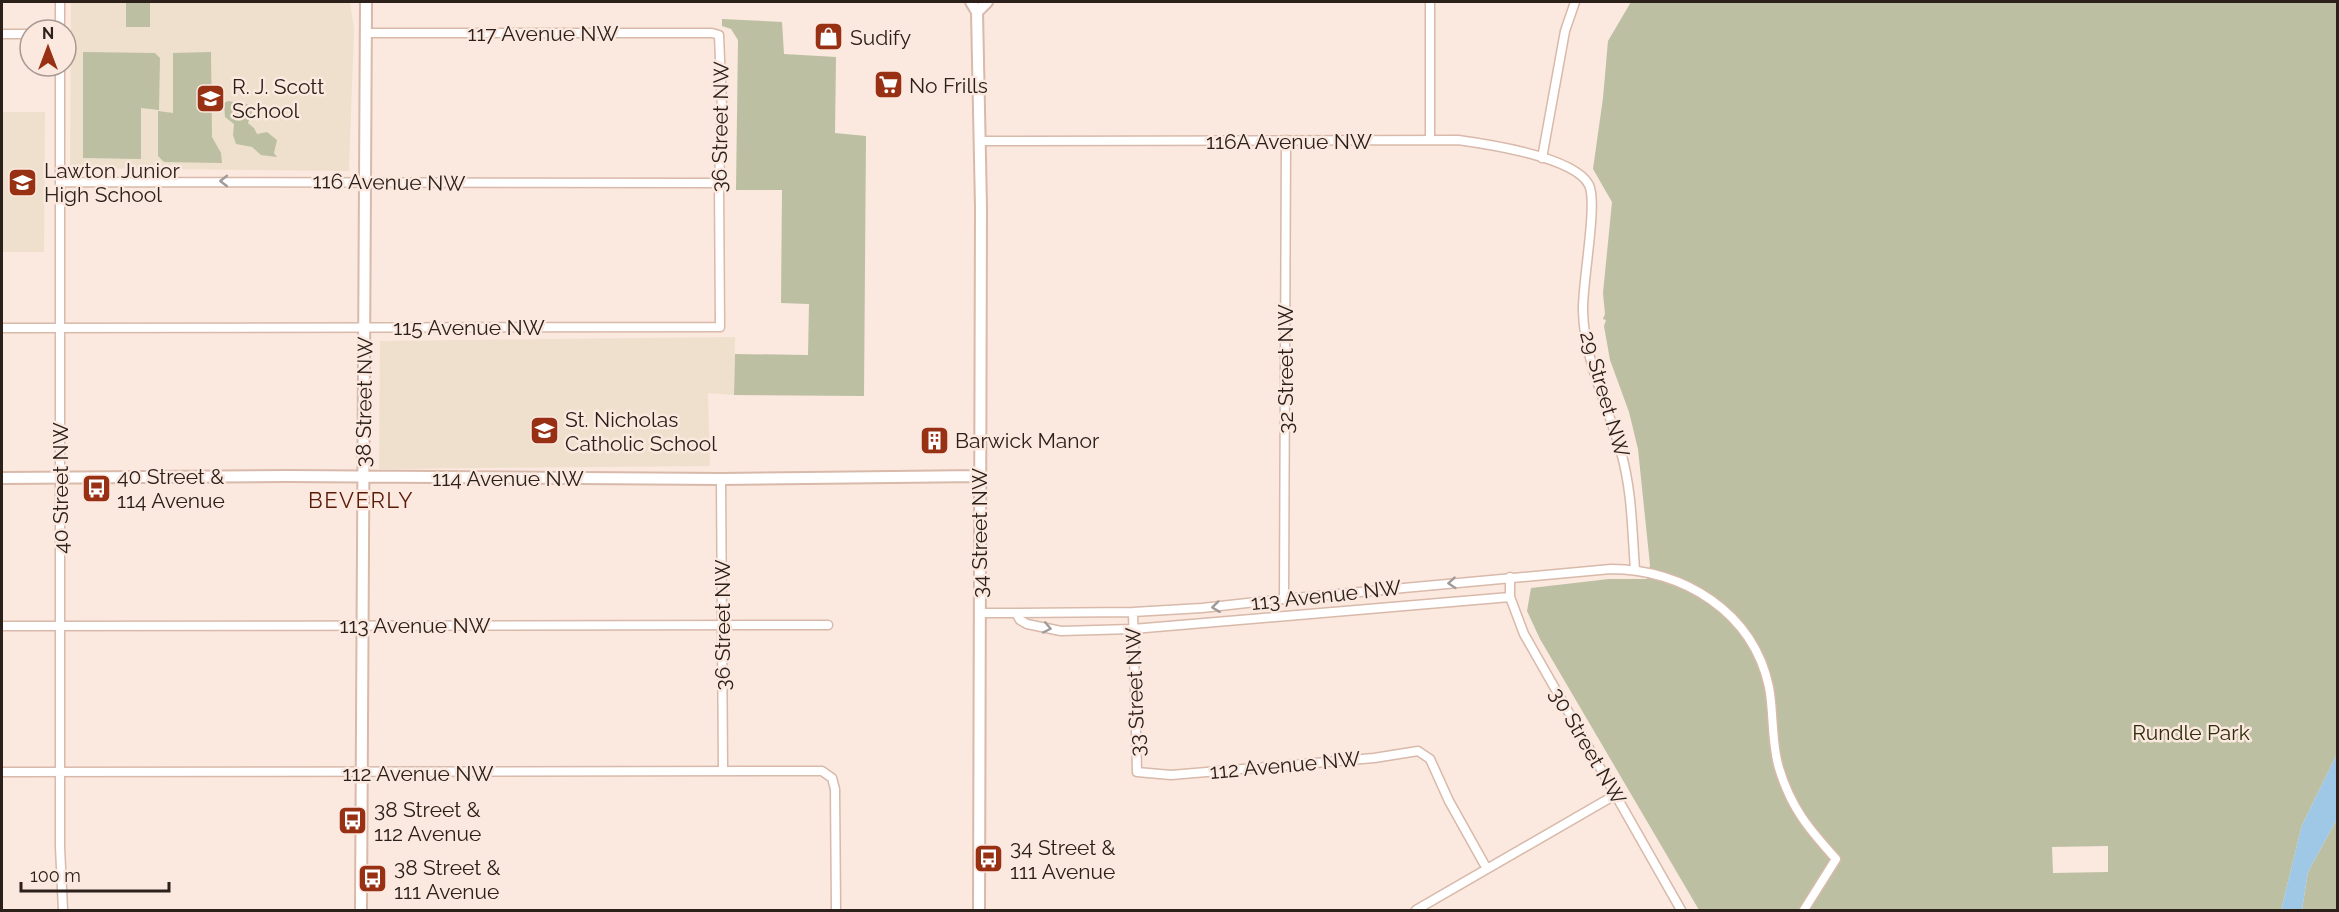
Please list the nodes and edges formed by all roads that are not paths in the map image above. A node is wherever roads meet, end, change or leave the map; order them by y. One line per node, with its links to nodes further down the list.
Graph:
1 (60, 2): 8 (street)
2 (366, 2): 9 (street, 38 Street NW)
3 (971, 2): 7 (street, 34 Street NW)
4 (987, 2): 7 (street)
5 (1430, 2): 16 (street)
6 (1575, 2): 17 (street)
7 (977, 12): 15 (street, 34 Street NW)
8 (60, 18)
9 (366, 33): 12 (street, 117 Avenue NW); 19 (street, 38 Street NW)
10 (2, 34): 11 (street)
11 (18, 34)
12 (719, 35): 20 (street, 36 Street NW)
13 (60, 78): 18 (street, 40 Street NW)
14 (1286, 140): 15 (street, 116A Avenue NW); 16 (street, 116A Avenue NW); 34 (street, 32 Street NW)
15 (980, 141): 26 (street, 34 Street NW)
16 (1430, 141): 17 (street, 116A Avenue NW)
17 (1542, 158): 21 (street, 116A Avenue NW)
18 (60, 182): 19 (street, 116 Avenue NW, one-way to 18); 25 (street, 40 Street NW)
19 (366, 182): 20 (street, 116 Avenue NW); 22 (street, 38 Street NW)
20 (719, 183): 23 (street, 36 Street NW)
21 (1589, 184): 31 (street, 29 Street NW)
22 (364, 327): 23 (street, 115 Avenue NW); 25 (street, 115 Avenue NW); 27 (street, 38 Street NW)
23 (720, 327)
24 (2, 328): 25 (street, 115 Avenue NW)
25 (60, 328): 29 (street, 40 Street NW)
26 (979, 476): 30 (street, 114 Avenue NW); 36 (street, 34 Street NW)
27 (363, 477): 29 (street, 114 Avenue NW); 30 (street, 114 Avenue NW); 39 (street, 38 Street NW)
28 (2, 478): 29 (street, 114 Avenue NW)
29 (60, 478): 42 (street, 40 Street NW)
30 (721, 479): 38 (street, 36 Street NW)
31 (1635, 569): 32 (street, 113 Avenue NW); 57 (street, 113 Avenue NW)
32 (1510, 577): 33 (street, 30 Street NW); 34 (street, 113 Avenue NW, one-way to 34)
33 (1510, 597): 43 (street, 113 Avenue NW); 49 (street, 30 Street NW)
34 (1284, 598): 35 (street, 113 Avenue NW, one-way to 35)
35 (1133, 612): 37 (street, 113 Avenue NW); 43 (street, 33 Street NW)
36 (979, 613): 37 (street, 113 Avenue NW); 54 (street, 34 Street NW)
37 (1016, 613): 43 (street, 113 Avenue NW, one-way to 43)
38 (722, 623): 39 (street, 113 Avenue NW); 40 (street, 113 Avenue NW); 45 (street, 36 Street NW)
39 (362, 625): 42 (street, 113 Avenue NW); 48 (street, 38 Street NW)
40 (828, 625)
41 (2, 626): 42 (street, 113 Avenue NW)
42 (60, 626): 44 (street, 40 Street NW)
43 (1133, 629): 47 (street, 33 Street NW)
44 (60, 771): 46 (street, 112 Avenue NW); 48 (street, 112 Avenue NW); 51 (street, 40 Street NW)
45 (723, 771): 48 (street, 112 Avenue NW); 53 (street, 112 Avenue NW)
46 (2, 772)
47 (1137, 772): 50 (street, 112 Avenue NW)
48 (362, 773): 52 (street, 38 Street NW)
49 (1615, 795): 50 (street); 56 (street, 30 Street NW)
50 (1487, 869): 55 (street)
51 (63, 910)
52 (362, 910)
53 (836, 910)
54 (979, 910)
55 (1416, 910)
56 (1681, 910)
57 (1804, 910)

